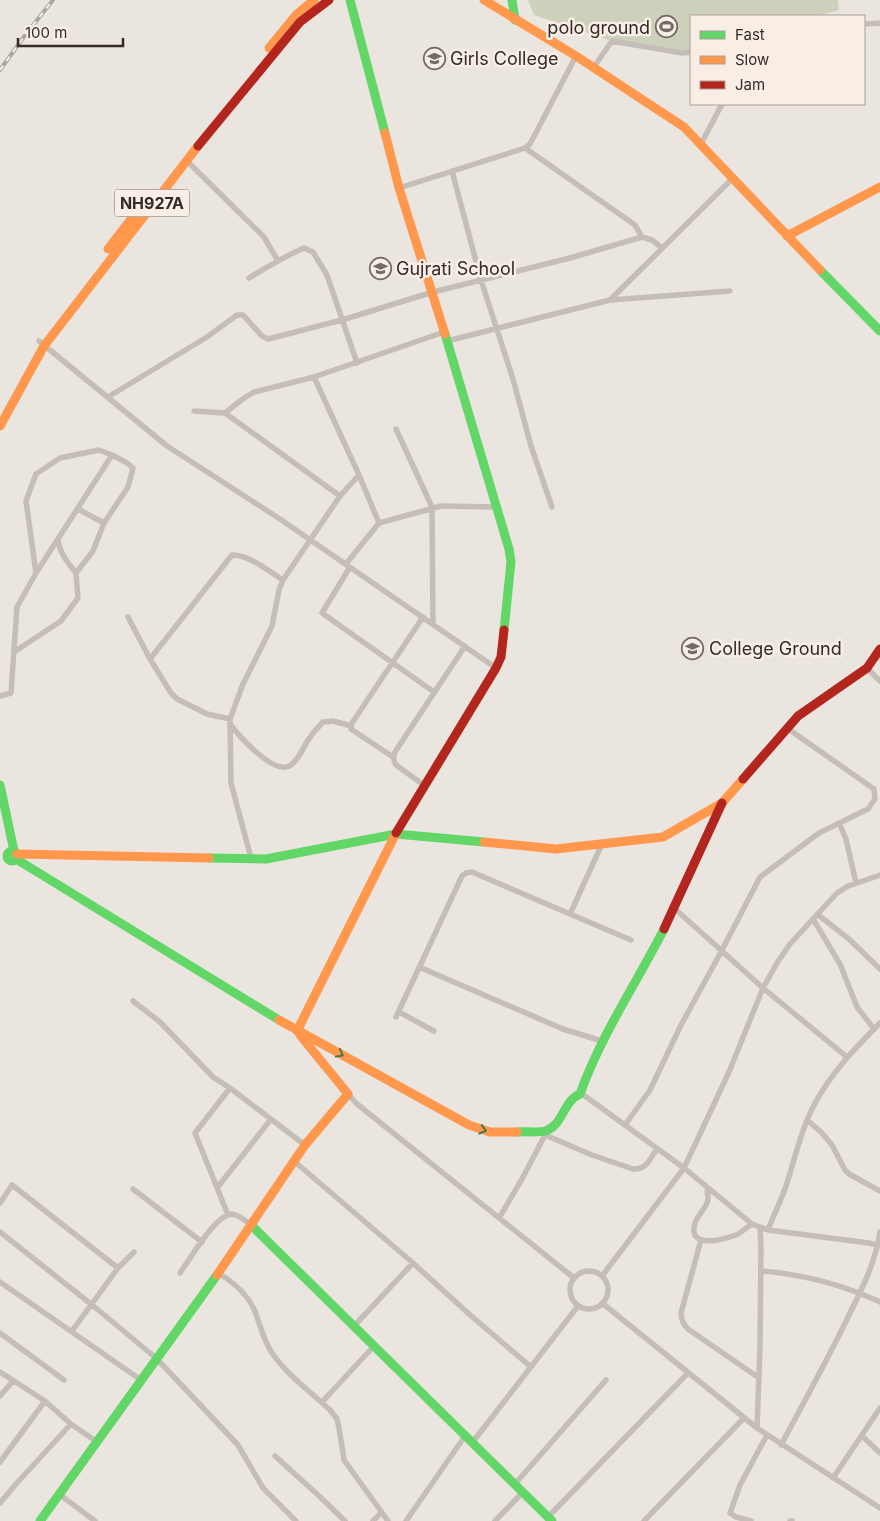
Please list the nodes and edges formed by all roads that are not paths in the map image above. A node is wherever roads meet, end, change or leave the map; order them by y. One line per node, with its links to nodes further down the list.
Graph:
1 (314, 0): 36 (main road, NH927A)
2 (329, 0): 17 (main road, NH927A)
3 (350, 0): 21 (main road)
4 (484, 0): 7 (main road)
5 (499, 0): 7 (main road)
6 (512, 0): 8 (main road)
7 (500, 11): 8 (main road)
8 (515, 20): 12 (main road)
9 (880, 23): 10 (street)
10 (865, 24)
11 (690, 52): 13 (street)
12 (576, 56): 13 (main road); 16 (street)
13 (593, 68): 15 (main road)
14 (721, 105): 15 (street)
15 (701, 144): 19 (main road)
16 (525, 148): 18 (street); 23 (street)
17 (186, 160): 25 (street); 36 (main road, NH927A)
18 (452, 171): 21 (street); 27 (street)
19 (733, 178): 22 (main road); 24 (street)
20 (880, 187): 22 (main road)
21 (399, 188): 29 (main road)
22 (787, 236): 33 (main road)
23 (642, 237): 24 (street); 27 (street)
24 (662, 248): 30 (street)
25 (278, 260): 26 (street); 31 (street)
26 (249, 278)
27 (481, 280): 29 (street); 32 (street)
28 (730, 291): 30 (street)
29 (433, 292): 31 (street); 34 (main road)
30 (610, 300): 32 (street)
31 (342, 320): 37 (street); 39 (street)
32 (497, 329): 35 (street); 50 (street)
33 (880, 331)
34 (444, 332): 35 (main road); 37 (street)
35 (447, 342): 49 (main road)
36 (42, 344): 39 (street); 41 (main road, NH927A); 43 (main road, NH927A)
37 (357, 363): 38 (street)
38 (314, 378): 42 (street); 46 (street)
39 (108, 397): 55 (street)
40 (194, 411): 42 (street)
41 (0, 412)
42 (225, 413): 47 (street)
43 (0, 426)
44 (396, 429): 48 (street)
45 (112, 455): 51 (street); 52 (street); 57 (street)
46 (359, 475): 47 (street); 53 (street)
47 (340, 496): 55 (street)
48 (432, 507): 49 (street); 53 (street); 62 (street)
49 (496, 507): 68 (main road)
50 (552, 507)
51 (78, 509): 52 (street); 54 (street)
52 (104, 523): 58 (street)
53 (379, 523): 56 (street)
54 (58, 539): 57 (street); 58 (street)
55 (310, 540): 56 (street); 59 (street)
56 (348, 566): 61 (street); 67 (street)
57 (36, 573): 65 (street)
58 (76, 573): 65 (street)
59 (283, 580): 66 (street); 73 (street)
60 (128, 617): 66 (street)
61 (423, 617): 62 (street); 67 (street)
62 (433, 624): 63 (street)
63 (465, 646): 68 (street); 71 (street)
64 (880, 649): 69 (main road)
65 (14, 652): 72 (street)
66 (150, 659): 73 (street)
67 (393, 663): 71 (street); 74 (street)
68 (496, 668): 78 (main road)
69 (866, 668): 70 (street); 75 (main road)
70 (880, 681)
71 (434, 692): 76 (street)
72 (0, 696)
73 (230, 721): 74 (street); 85 (street)
74 (352, 726): 76 (street)
75 (787, 728): 79 (main road); 81 (street)
76 (393, 757): 78 (street)
77 (0, 785): 84 (main road)
78 (424, 786): 82 (main road)
79 (722, 803): 83 (main road); 88 (main road)
80 (0, 808): 84 (main road)
81 (839, 823): 87 (street); 92 (street)
82 (396, 834): 83 (main road); 85 (main road); 99 (main road)
83 (602, 844): 89 (street)
84 (9, 854): 85 (main road); 99 (main road)
85 (251, 858)
86 (880, 875): 87 (street)
87 (856, 883): 90 (street)
88 (674, 908): 92 (street); 101 (main road)
89 (570, 914): 91 (street); 93 (street)
90 (815, 916): 94 (street); 95 (street); 98 (street)
91 (630, 940)
92 (722, 952): 95 (street); 108 (street)
93 (419, 967): 100 (street); 101 (street)
94 (880, 969)
95 (764, 988): 102 (street); 113 (street)
96 (133, 1001): 103 (street)
97 (880, 1022): 98 (street)
98 (874, 1029): 102 (street)
99 (297, 1031): 104 (main road); 109 (main road, one-way to 109)
100 (434, 1031)
101 (602, 1041): 105 (main road)
102 (847, 1057): 107 (street)
103 (230, 1088): 106 (street); 115 (street)
104 (348, 1094): 110 (main road); 120 (street)
105 (580, 1094): 108 (street); 109 (main road)
106 (271, 1119): 110 (street); 115 (street)
107 (807, 1120): 117 (street); 124 (street)
108 (625, 1125): 111 (street)
109 (545, 1133): 111 (street); 120 (street)
110 (305, 1145): 112 (main road)
111 (657, 1148): 113 (street)
112 (294, 1161): 122 (main road); 131 (street)
113 (684, 1168): 114 (street); 136 (street)
114 (706, 1187): 121 (street); 127 (street)
115 (217, 1188): 119 (street)
116 (133, 1189): 128 (street)
117 (880, 1191)
118 (0, 1203): 132 (street)
119 (228, 1215): 122 (street); 128 (street)
120 (499, 1218): 137 (street)
121 (752, 1224): 123 (street); 127 (street)
122 (252, 1225): 134 (main road); 144 (main road)
123 (760, 1228): 124 (street); 133 (street)
124 (768, 1230): 129 (street)
125 (0, 1232): 141 (street)
126 (880, 1232): 129 (street)
127 (701, 1240): 152 (street)
128 (202, 1242): 135 (street)
129 (879, 1246): 139 (street)
130 (134, 1252): 132 (street)
131 (413, 1263): 144 (street); 149 (street)
132 (118, 1268): 141 (street)
133 (761, 1271): 139 (street); 152 (street)
134 (218, 1272): 148 (main road); 159 (street)
135 (180, 1273)
136 (602, 1276): 137 (street); 142 (street)
137 (574, 1278): 143 (street)
138 (0, 1282): 145 (street)
139 (860, 1293): 140 (street); 168 (street)
140 (880, 1302)
141 (92, 1304): 145 (street); 148 (street)
142 (602, 1304): 143 (street); 151 (street)
143 (578, 1306): 149 (street)
144 (354, 1326): 147 (main road)
145 (72, 1331): 154 (street)
146 (0, 1333): 153 (street)
147 (374, 1346): 159 (street); 166 (main road)
148 (156, 1358): 154 (main road); 182 (street)
149 (531, 1367): 166 (street)
150 (0, 1372): 156 (street)
151 (688, 1373): 161 (street); 179 (street)
152 (759, 1378): 163 (street)
153 (64, 1380)
154 (141, 1380): 167 (main road)
155 (606, 1380): 173 (street)
156 (13, 1381): 157 (street); 158 (street)
157 (0, 1396)
158 (45, 1401): 162 (street); 171 (street)
159 (322, 1402): 178 (street)
160 (880, 1408): 165 (street)
161 (744, 1418): 163 (street); 188 (street)
162 (71, 1424): 167 (street); 176 (street)
163 (757, 1428): 164 (street)
164 (767, 1435): 168 (street); 189 (street)
165 (862, 1436): 169 (street); 172 (street)
166 (468, 1440): 173 (main road); 186 (street)
167 (97, 1442): 175 (main road)
168 (781, 1445): 172 (street)
169 (880, 1453)
170 (275, 1456): 183 (street)
171 (0, 1462)
172 (833, 1478): 177 (street)
173 (514, 1485): 174 (main road)
174 (522, 1493): 179 (main road); 187 (street)
175 (60, 1494): 180 (main road); 181 (street)
176 (0, 1502)
177 (880, 1508)
178 (381, 1512): 184 (street); 185 (street)
179 (550, 1519)
180 (40, 1521)
181 (95, 1521)
182 (296, 1521)
183 (345, 1521)
184 (373, 1521)
185 (388, 1521)
186 (406, 1521)
187 (496, 1521)
188 (644, 1521)
189 (751, 1521)

